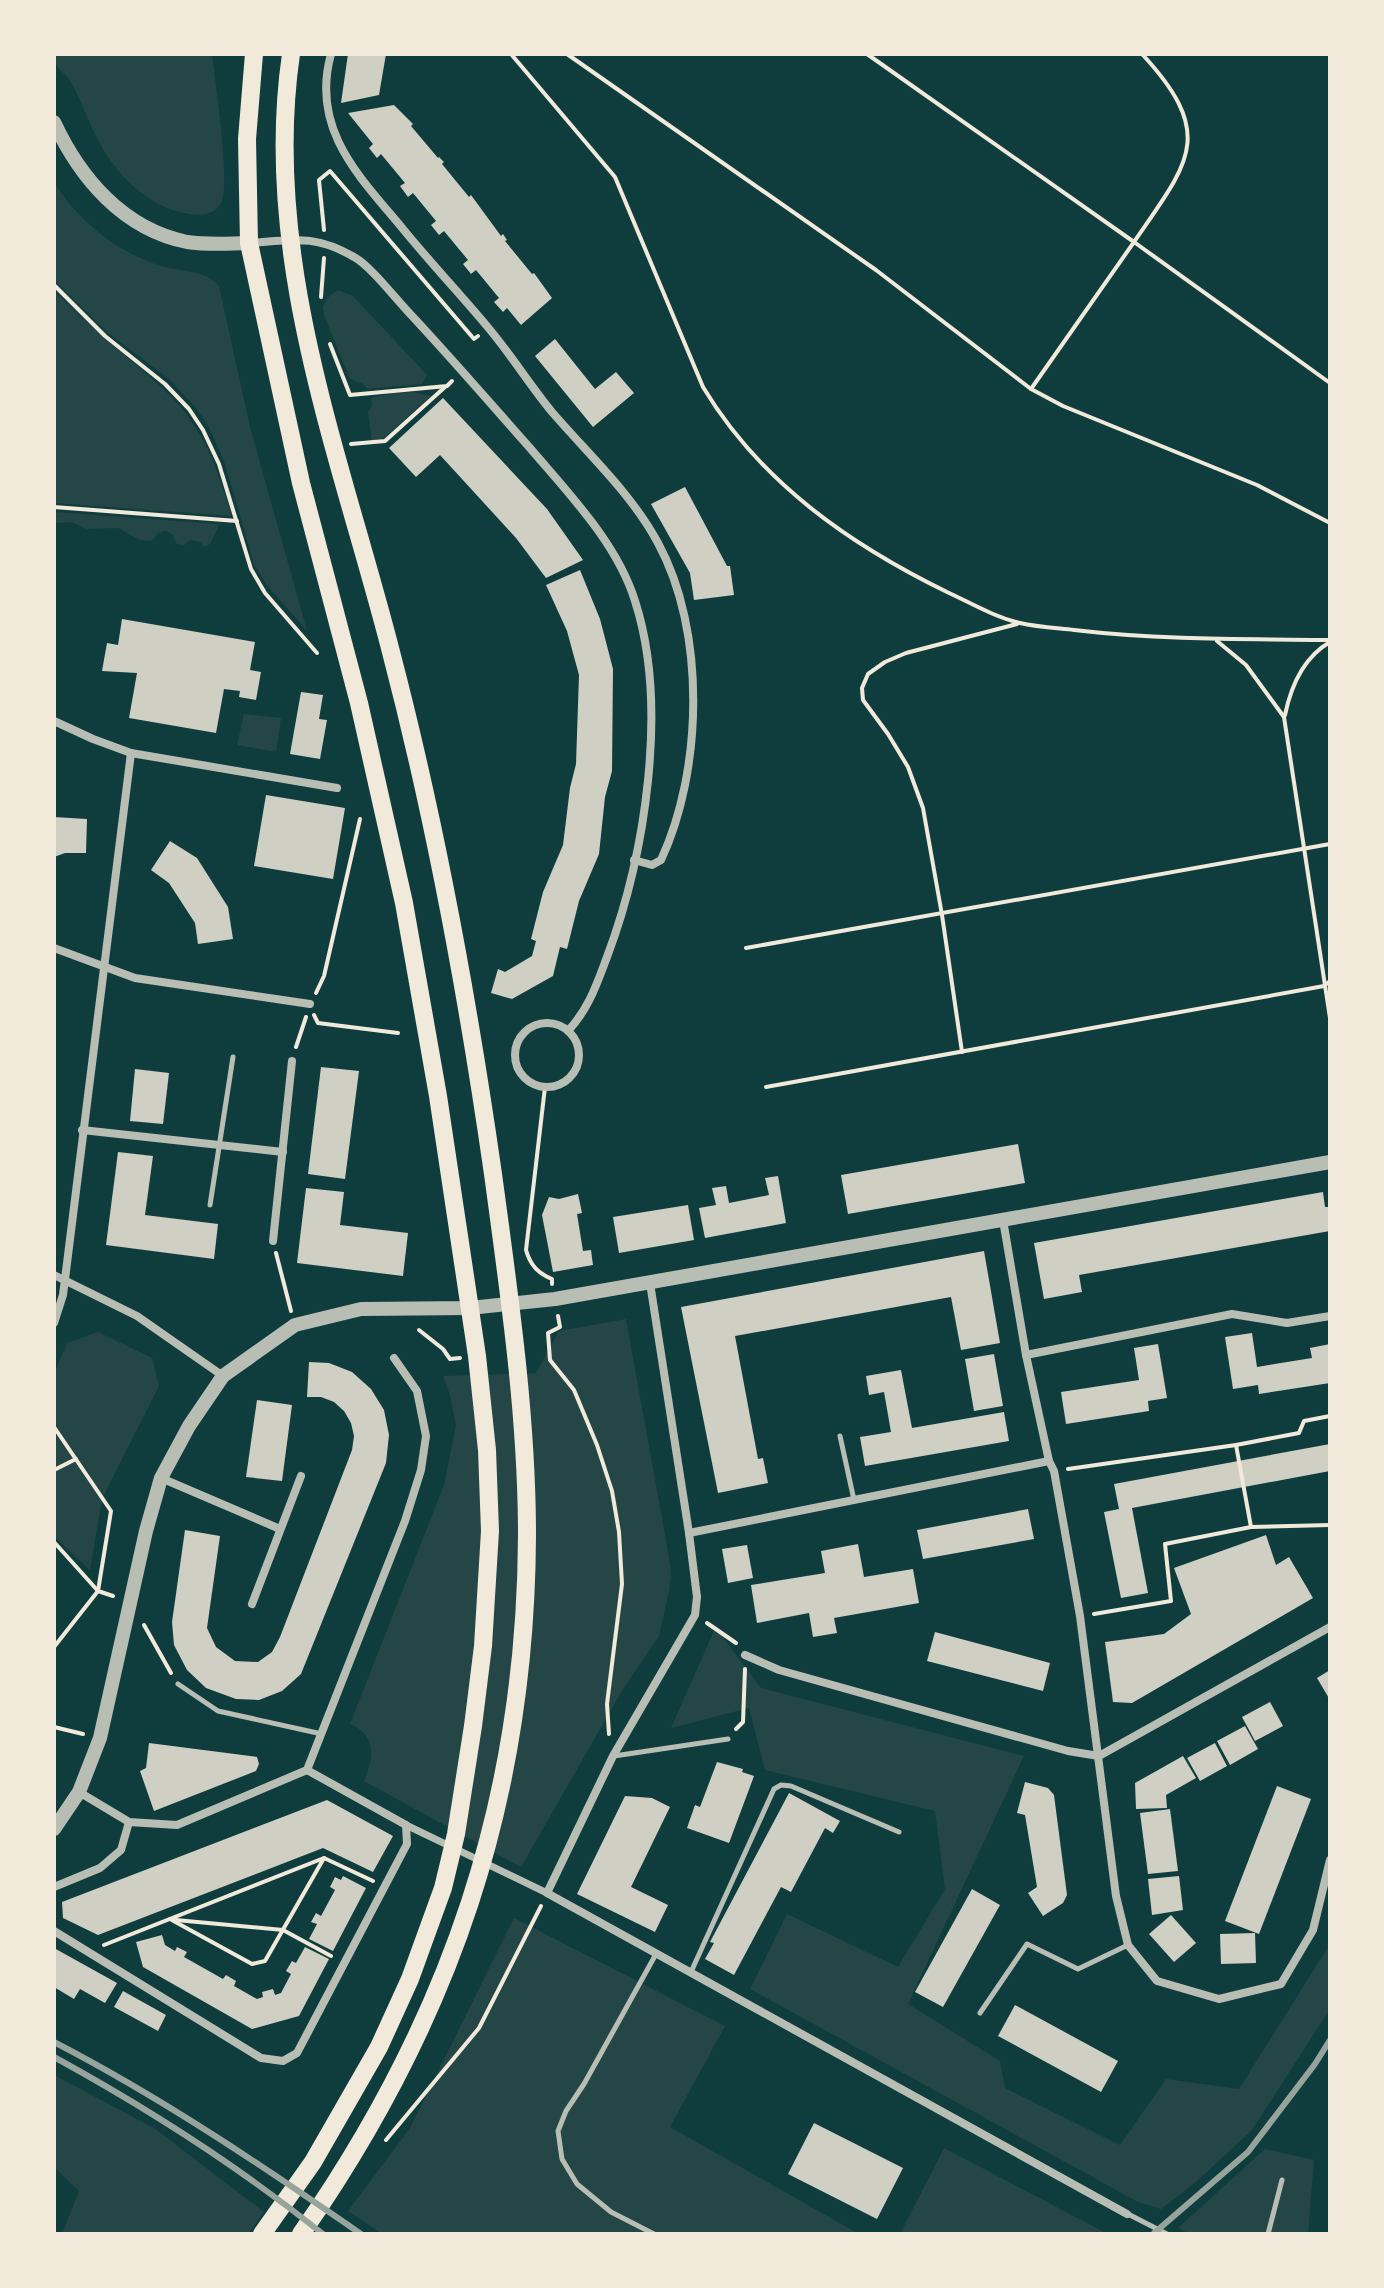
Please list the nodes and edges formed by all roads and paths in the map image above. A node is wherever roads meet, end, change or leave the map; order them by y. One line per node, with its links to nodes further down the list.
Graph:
1 (254, 54): 11 (main road)
2 (291, 54): 9 (main road)
3 (331, 54): 15 (street)
4 (511, 54): 25 (path)
5 (567, 54): 20 (path)
6 (867, 54): 10 (path)
7 (1142, 54): 10 (path)
8 (54, 122): 11 (street)
9 (290, 240): 11 (street); 12 (street); 14 (main road)
10 (1134, 242): 18 (path); 20 (path)
11 (249, 243): 64 (main road)
12 (325, 243): 14 (path); 15 (path); 17 (street)
13 (54, 285): 23 (path)
14 (301, 310): 21 (main road)
15 (488, 328): 36 (street)
16 (328, 338): 19 (path)
17 (463, 371): 19 (path); 36 (street)
18 (1330, 383)
19 (447, 386): 21 (path)
20 (1031, 389): 24 (path)
21 (334, 445): 63 (main road)
22 (54, 507): 23 (path)
23 (237, 521): 28 (path)
24 (1330, 523)
25 (1020, 623): 26 (path); 37 (path)
26 (1215, 639): 27 (path); 29 (path)
27 (1330, 641): 29 (path)
28 (317, 653)
29 (1284, 717): 35 (path)
30 (54, 721): 31 (street)
31 (131, 753): 32 (street); 40 (street)
32 (337, 788)
33 (360, 819): 43 (path)
34 (1330, 844): 35 (path)
35 (1304, 849): 37 (path); 42 (path)
36 (634, 860): 45 (street)
37 (942, 915): 39 (path); 47 (path)
38 (54, 948): 40 (street)
39 (746, 948)
40 (104, 967): 43 (street); 52 (street)
41 (1330, 981): 42 (path)
42 (1324, 986): 44 (path); 47 (path)
43 (310, 1004): 46 (path); 49 (path)
44 (1330, 1018)
45 (568, 1031): 50 (street); 50 (street)
46 (398, 1033)
47 (962, 1052): 51 (path)
48 (233, 1057): 53 (lane)
49 (292, 1061): 54 (street)
50 (545, 1087): 62 (path)
51 (766, 1087)
52 (82, 1130): 53 (street); 60 (street)
53 (219, 1145): 54 (street); 56 (lane)
54 (283, 1152): 58 (street)
55 (1330, 1162): 57 (street)
56 (210, 1205)
57 (1003, 1220): 61 (street); 68 (street)
58 (273, 1241): 67 (path)
59 (54, 1275): 60 (street)
60 (65, 1279): 66 (street); 70 (street)
61 (650, 1283): 62 (street); 85 (street)
62 (555, 1299): 63 (street); 97 (path)
63 (509, 1305): 64 (street); 123 (main road)
64 (470, 1308): 67 (street); 122 (main road)
65 (1330, 1316): 68 (street)
66 (54, 1323)
67 (295, 1325): 70 (street)
68 (1026, 1355): 76 (street)
69 (394, 1358): 94 (street)
70 (223, 1376): 80 (street)
71 (1330, 1416): 74 (path)
72 (54, 1427): 75 (path)
73 (840, 1436): 81 (lane)
74 (1236, 1445): 78 (path); 83 (path)
75 (76, 1459): 77 (path); 90 (path)
76 (1049, 1461): 78 (street); 81 (street)
77 (54, 1470)
78 (1054, 1471): 88 (street)
79 (301, 1476): 84 (street)
80 (161, 1478): 84 (street); 95 (street)
81 (854, 1500): 85 (street)
82 (1330, 1525): 83 (path)
83 (1251, 1527): 88 (path)
84 (280, 1529): 86 (street)
85 (689, 1533): 87 (street)
86 (252, 1604)
87 (695, 1615): 91 (path); 97 (street)
88 (1080, 1616): 98 (street)
89 (1330, 1627): 98 (street)
90 (54, 1647)
91 (745, 1655): 96 (path); 98 (street)
92 (178, 1684): 94 (lane)
93 (54, 1727): 95 (path)
94 (323, 1734): 99 (street)
95 (100, 1738): 100 (street)
96 (728, 1739): 97 (lane)
97 (613, 1756): 109 (street)
98 (1099, 1756): 113 (street)
99 (307, 1770): 101 (street); 102 (street)
100 (79, 1792): 101 (street); 103 (street)
101 (129, 1822): 107 (street)
102 (406, 1825): 108 (street); 109 (street)
103 (54, 1829)
104 (899, 1832): 117 (lane)
105 (324, 1858): 108 (path); 110 (path); 111 (path)
106 (1330, 1860): 113 (street)
107 (54, 1887)
108 (386, 1887): 116 (street)
109 (547, 1893): 115 (street); 119 (path)
110 (170, 1919): 111 (path); 111 (path); 114 (path)
111 (283, 1930): 116 (path)
112 (54, 1931): 114 (street)
113 (1128, 1945): 118 (lane)
114 (89, 1951): 116 (street)
115 (656, 1954): 117 (street); 124 (lane)
116 (344, 1963)
117 (691, 1972): 121 (street)
118 (980, 2013)
119 (382, 2144)
120 (1282, 2180): 126 (lane)
121 (1127, 2214): 125 (lane)
122 (262, 2234)
123 (301, 2234)
124 (654, 2234)
125 (1167, 2234)
126 (1268, 2234)

